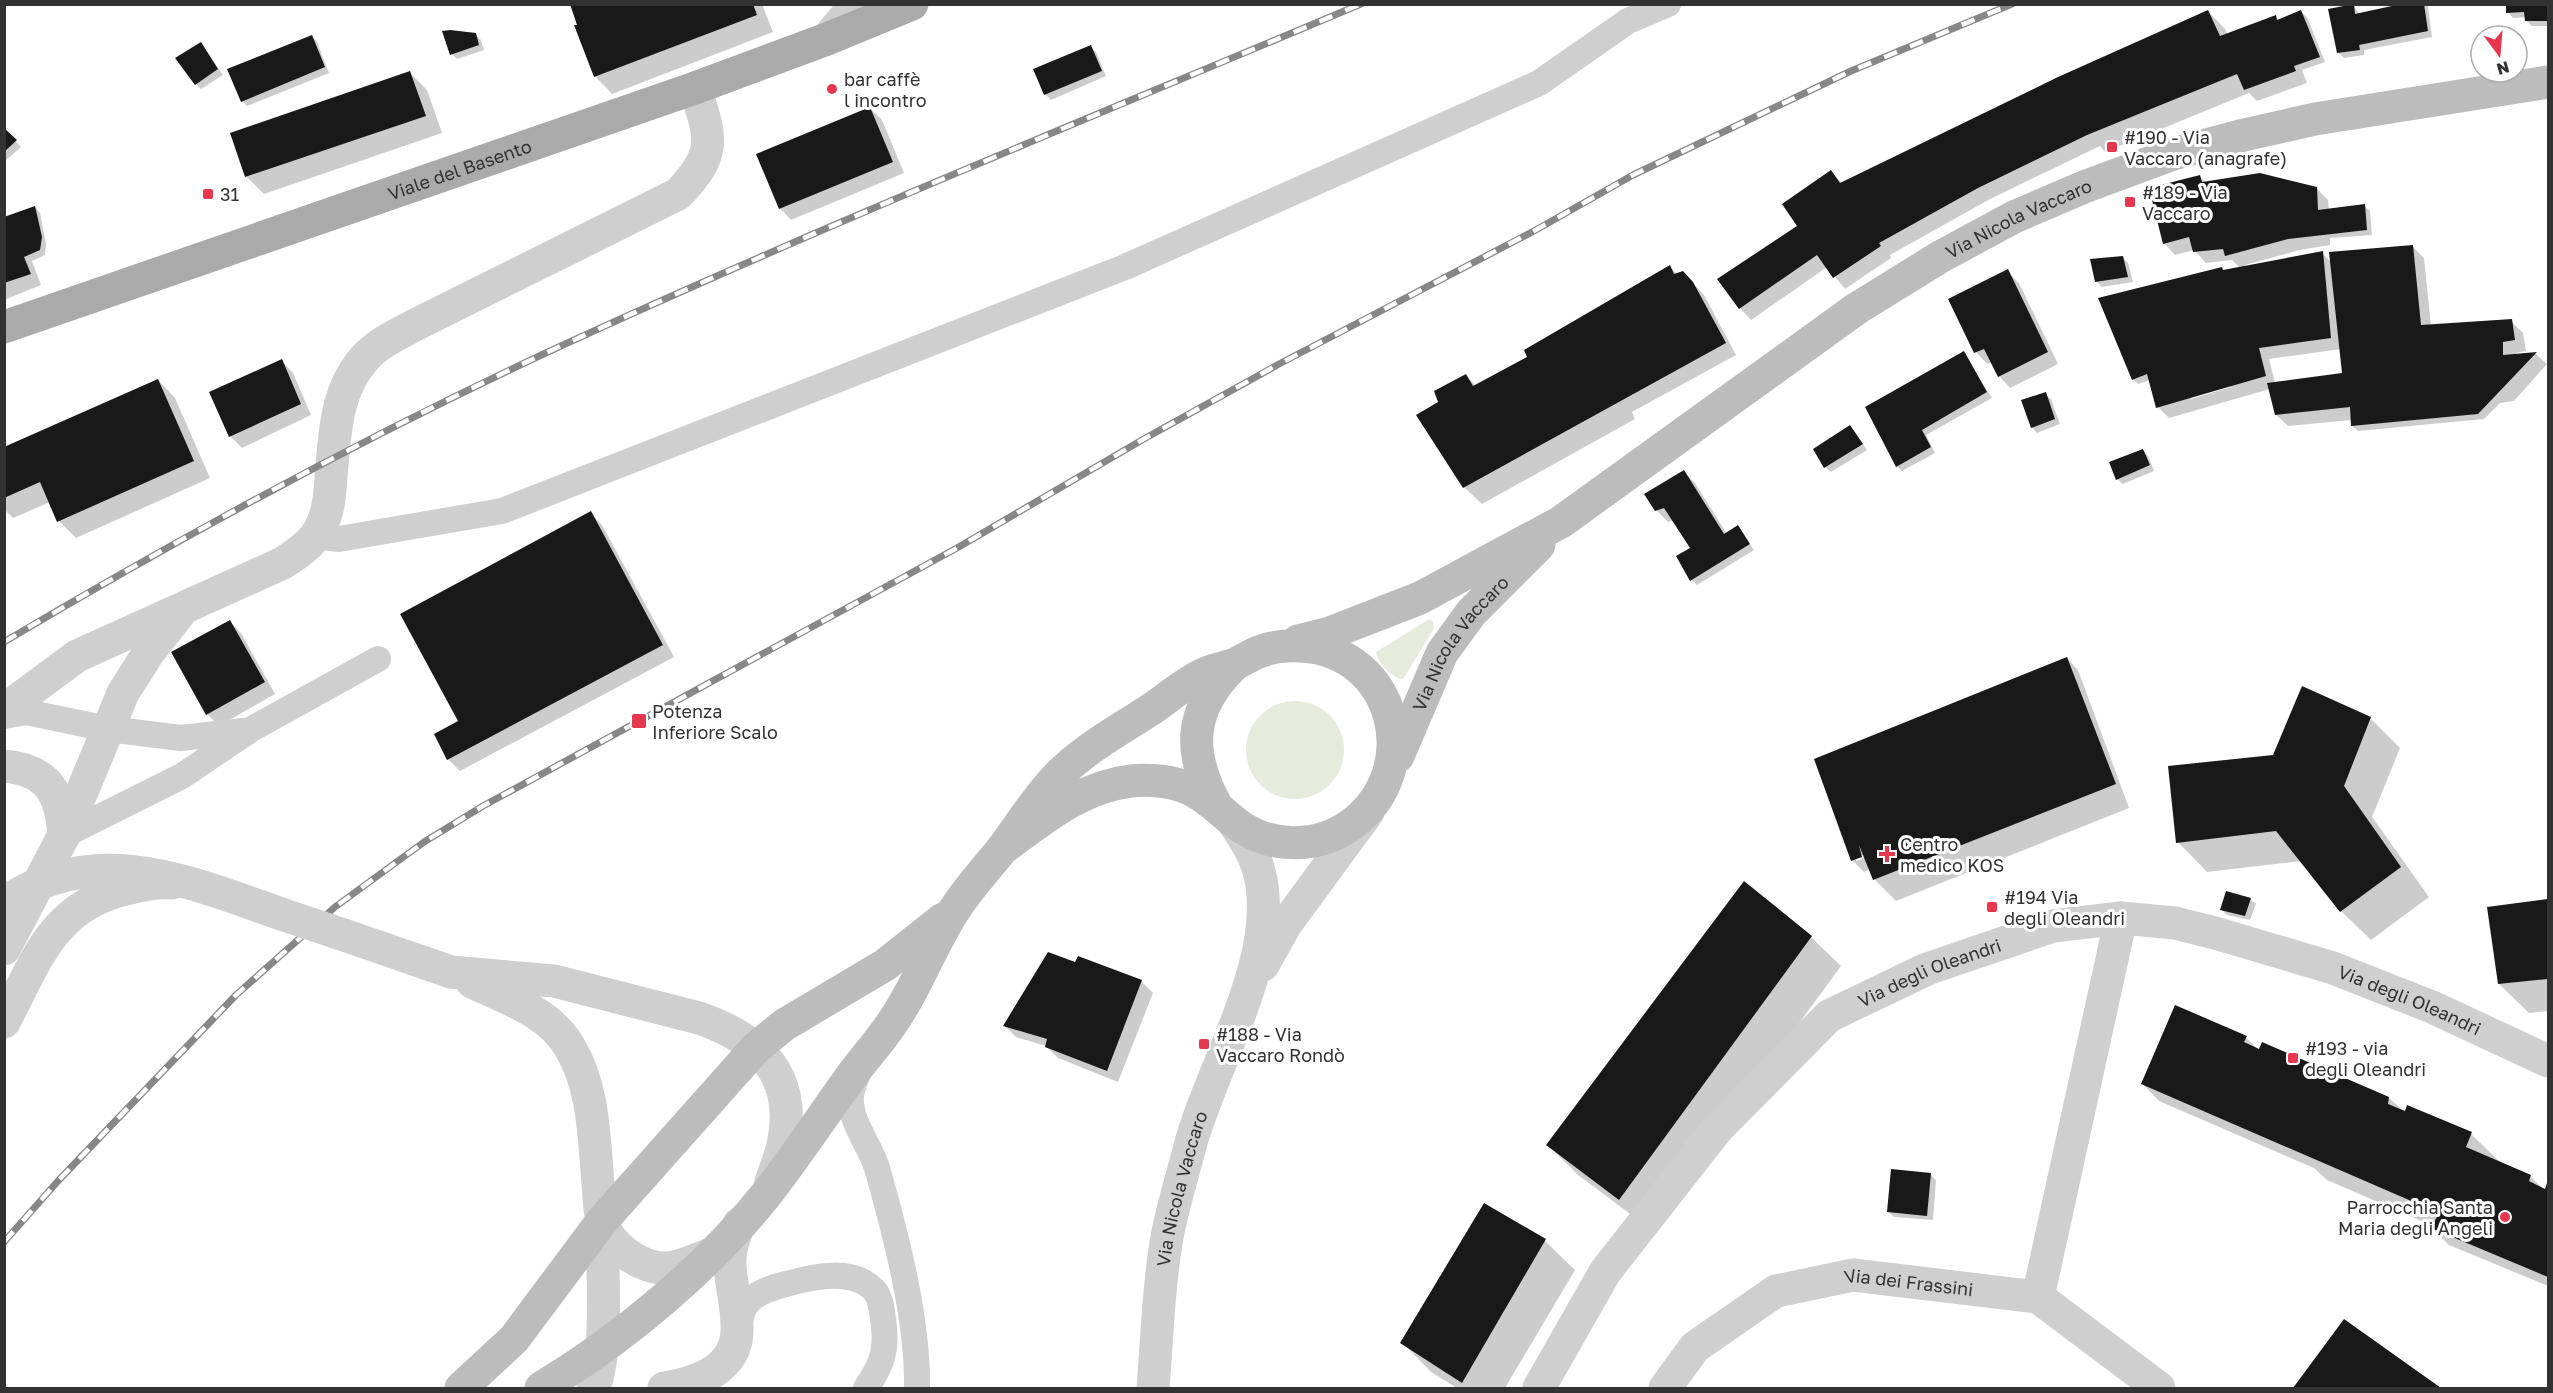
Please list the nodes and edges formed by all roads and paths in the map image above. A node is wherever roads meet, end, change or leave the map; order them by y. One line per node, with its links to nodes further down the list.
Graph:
1 (856, 4): 4 (street)
2 (912, 4): 4 (main road, Viale del Basento)
3 (1668, 4): 9 (lane)
4 (827, 39): 6 (main road, Viale del Basento)
5 (2548, 82): 8 (main road, Via Nicola Vaccaro)
6 (695, 88): 7 (main road, Viale del Basento); 9 (street)
7 (4, 327)
8 (1561, 522): 11 (main road, Via Nicola Vaccaro); 19 (main road, Via Nicola Vaccaro)
9 (315, 536): 10 (street)
10 (182, 610): 14 (street); 16 (street)
11 (1282, 645): 13 (main road); 19 (main road)
12 (378, 659): 17 (lane)
13 (1235, 665): 20 (main road); 22 (main road)
14 (4, 710)
15 (4, 716): 16 (lane)
16 (108, 729): 17 (lane); 21 (street)
17 (250, 730): 21 (lane)
18 (4, 766): 21 (street)
19 (1381, 793): 20 (main road); 29 (street, Via Nicola Vaccaro)
20 (1225, 814): 22 (main road); 29 (street, Via Nicola Vaccaro)
21 (64, 835): 27 (street)
22 (1002, 849): 25 (main road)
23 (196, 884): 24 (street, bridge); 28 (street, bridge); 30 (street, bridge)
24 (4, 903)
25 (954, 910): 31 (main road); 33 (main road)
26 (2121, 918): 32 (street, Via degli Oleandri); 38 (street); 48 (street, Via degli Oleandri)
27 (4, 949)
28 (451, 972): 31 (street); 35 (street)
29 (1245, 995): 47 (street, Via Nicola Vaccaro)
30 (4, 1022)
31 (756, 1048): 34 (street); 35 (main road)
32 (2548, 1061)
33 (861, 1062): 34 (main road); 46 (lane)
34 (768, 1192): 36 (main road)
35 (602, 1221): 37 (street); 40 (street); 41 (main road)
36 (739, 1224): 37 (main road); 39 (street)
37 (711, 1254): 40 (main road)
38 (2038, 1297): 49 (street, Via dei Frassini); 50 (street)
39 (738, 1332): 44 (street); 45 (lane)
40 (602, 1348): 42 (main road); 43 (street)
41 (461, 1389)
42 (541, 1389)
43 (593, 1389)
44 (664, 1389)
45 (866, 1389)
46 (917, 1389)
47 (1153, 1389)
48 (1539, 1389)
49 (1665, 1389)
50 (2159, 1389)

